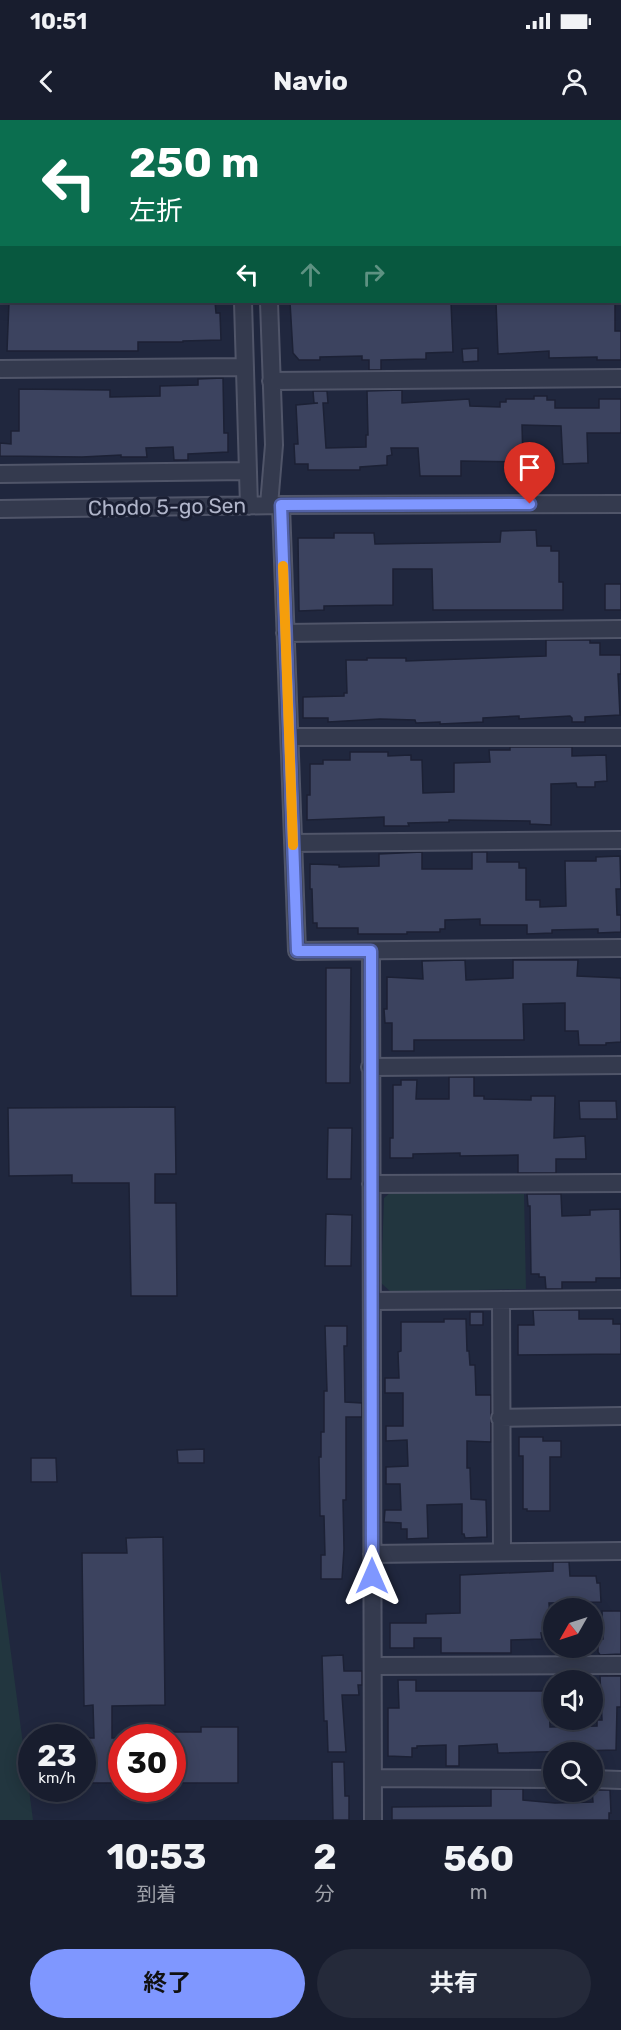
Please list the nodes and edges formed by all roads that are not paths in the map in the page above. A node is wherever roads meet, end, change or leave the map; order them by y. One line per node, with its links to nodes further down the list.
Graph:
1 (243, 303): 3 (street)
2 (269, 303): 6 (street)
3 (245, 368): 4 (street); 7 (street)
4 (0, 369)
5 (621, 378): 6 (street)
6 (271, 381): 10 (street)
7 (248, 471): 8 (street); 11 (street)
8 (0, 474)
9 (621, 504): 10 (street, Chodo 5-go Sen)
10 (275, 505): 11 (street, Chodo 5-go Sen); 14 (street)
11 (249, 506): 12 (street, Chodo 5-go Sen)
12 (0, 509)
13 (621, 629): 14 (street)
14 (285, 633): 15 (street)
15 (290, 737): 16 (street); 18 (street)
16 (621, 737)
17 (621, 840): 18 (street)
18 (293, 843): 20 (street)
19 (621, 948): 20 (street)
20 (371, 951): 22 (street)
21 (621, 1065): 22 (street)
22 (370, 1067): 24 (street)
23 (621, 1183): 24 (street)
24 (371, 1184): 26 (street)
25 (621, 1299): 27 (street)
26 (372, 1300): 27 (street); 32 (street)
27 (501, 1300): 29 (street)
28 (621, 1416): 29 (street)
29 (500, 1418): 31 (street)
30 (621, 1551): 31 (street)
31 (502, 1552): 32 (street)
32 (372, 1554): 34 (street)
33 (621, 1665): 34 (street)
34 (373, 1666): 35 (street)
35 (373, 1778): 36 (street); 39 (street)
36 (543, 1779)
37 (603, 1779): 38 (street)
38 (621, 1780)
39 (373, 1820)

